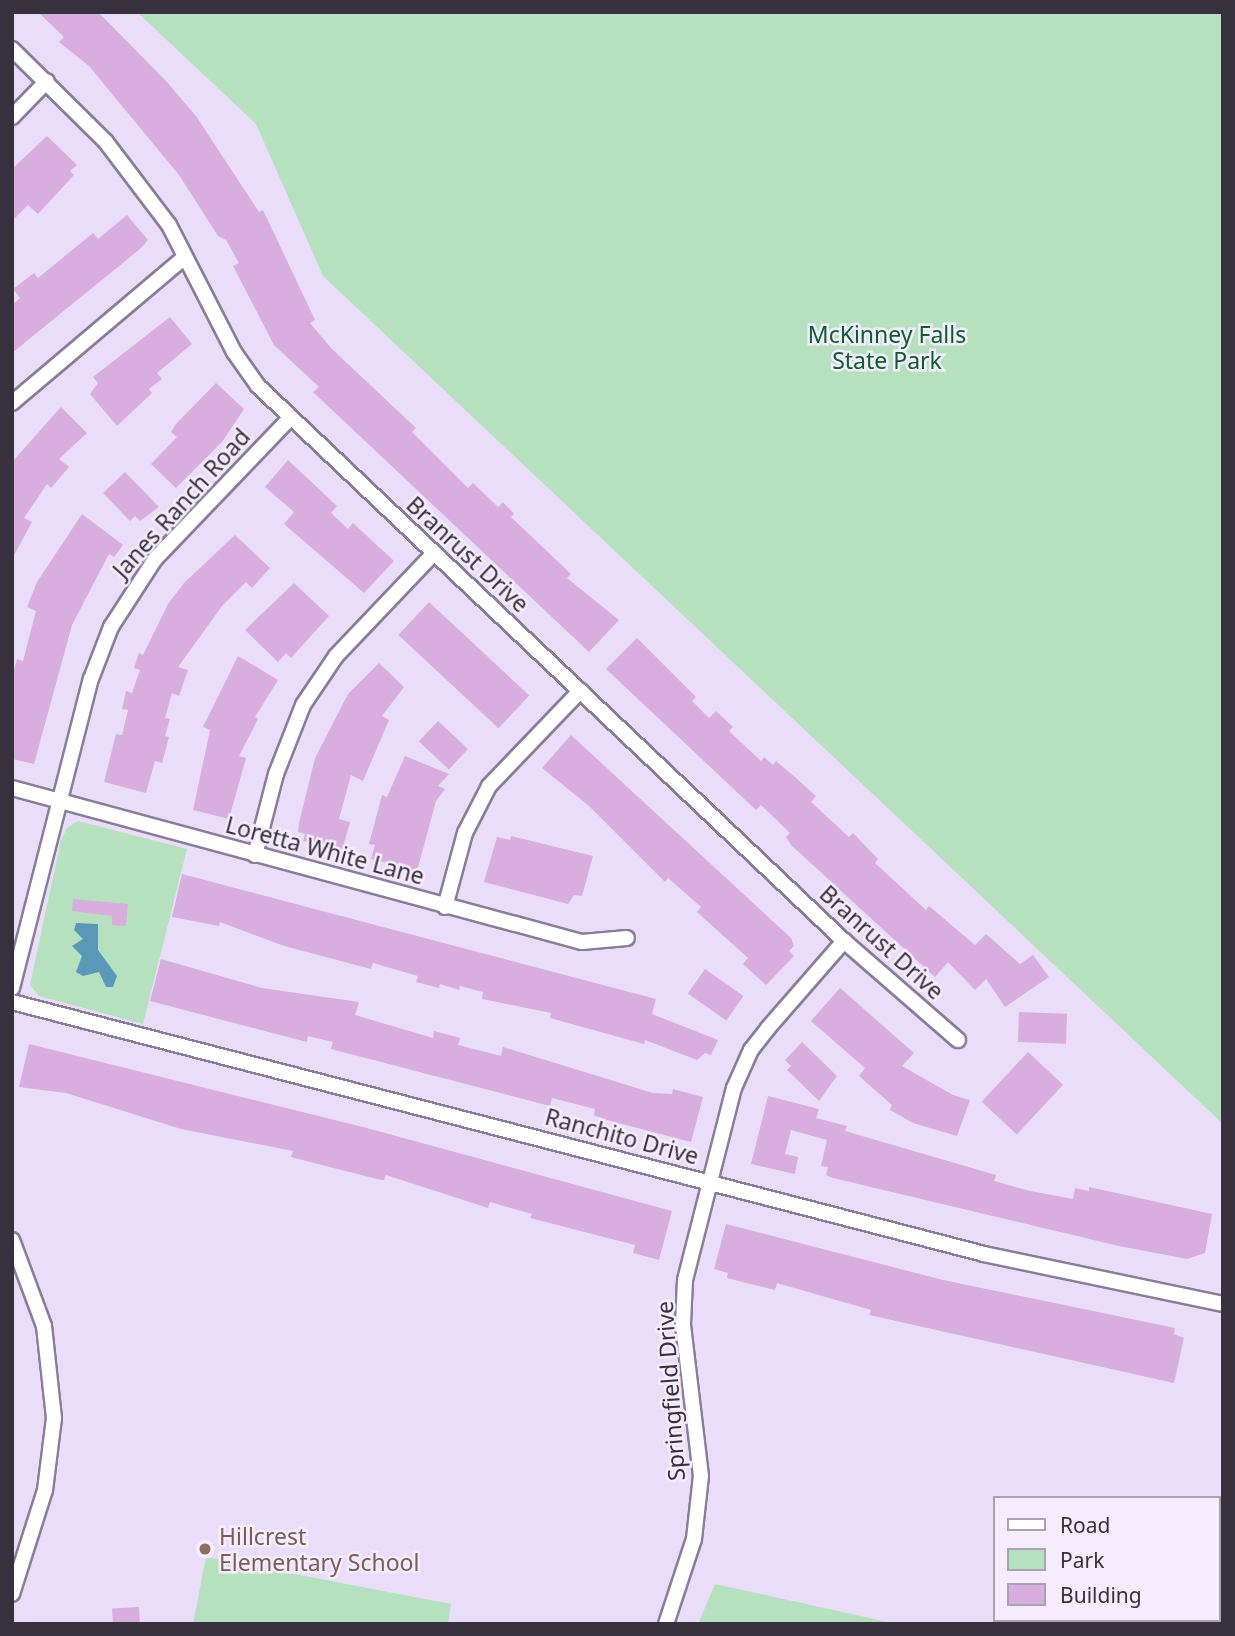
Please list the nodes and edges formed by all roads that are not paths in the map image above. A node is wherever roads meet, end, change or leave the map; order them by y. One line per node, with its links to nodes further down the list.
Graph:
1 (12, 49): 2 (street, Branrust Drive)
2 (47, 81): 3 (street); 4 (street, Branrust Drive)
3 (12, 117)
4 (185, 257): 5 (street); 6 (street, Branrust Drive)
5 (12, 403)
6 (290, 418): 7 (street, Branrust Drive); 10 (street, Janes Ranch Road)
7 (434, 553): 8 (street, Branrust Drive); 11 (street)
8 (580, 691): 12 (street); 14 (street, Branrust Drive)
9 (12, 789): 10 (street, Loretta White Lane)
10 (61, 801): 11 (street, Loretta White Lane); 15 (street, Janes Ranch Road)
11 (255, 855): 12 (street, Loretta White Lane)
12 (445, 907): 13 (street, Loretta White Lane)
13 (627, 938)
14 (844, 941): 17 (street, Branrust Drive); 18 (street, Springfield Drive)
15 (12, 988)
16 (12, 1002): 18 (street, Ranchito Drive)
17 (958, 1040)
18 (711, 1183): 20 (street, Ranchito Drive); 22 (street, Springfield Drive)
19 (12, 1240): 21 (street)
20 (1223, 1304)
21 (12, 1594)
22 (666, 1624)

